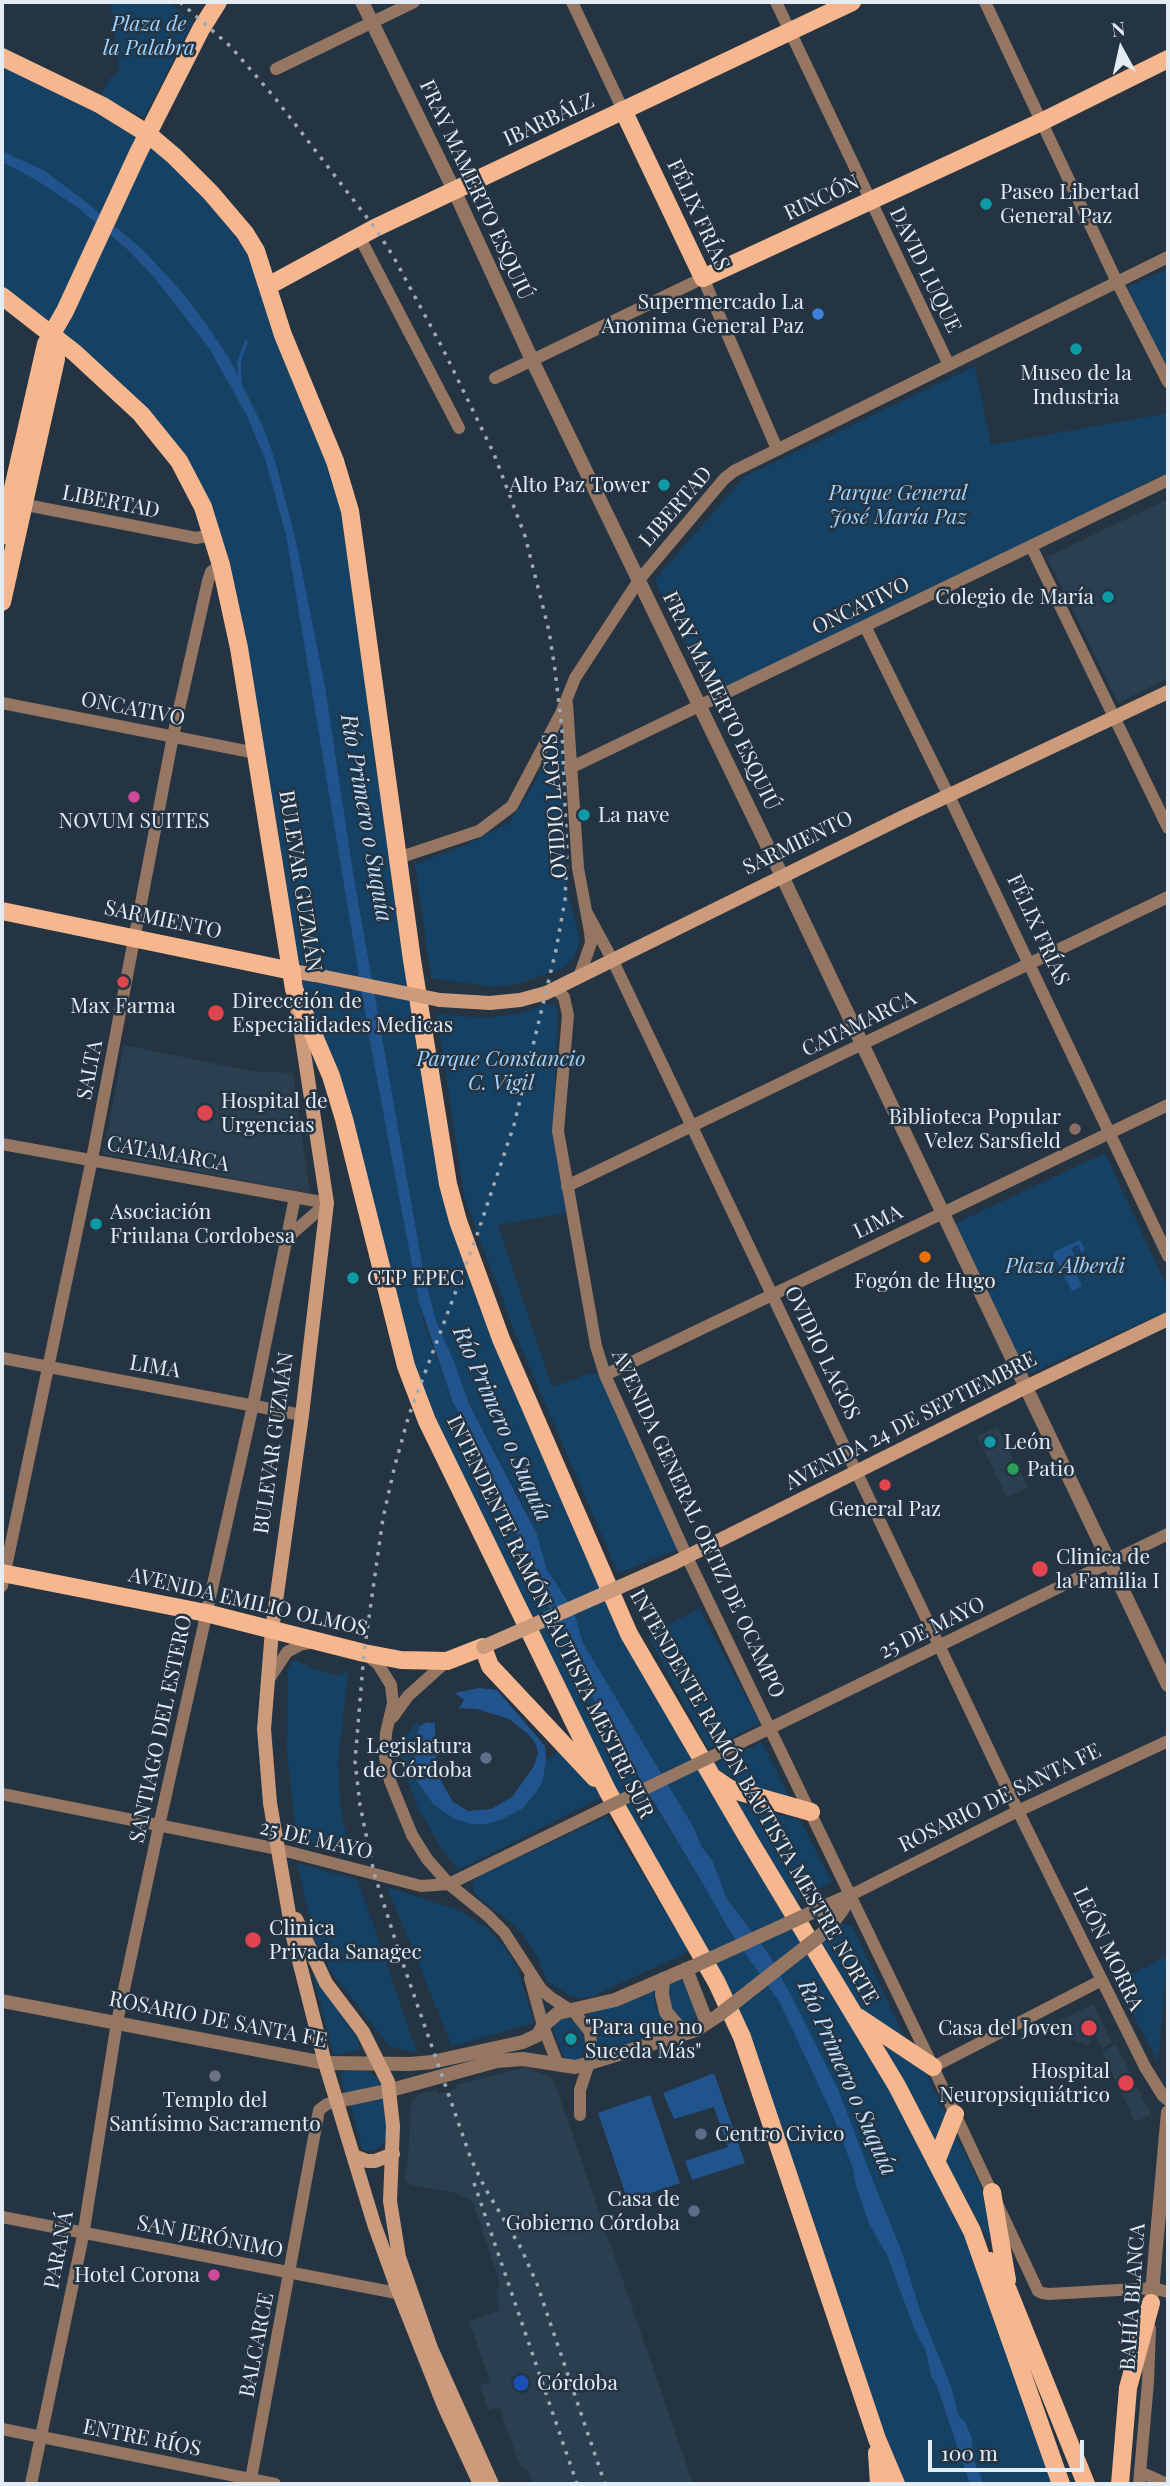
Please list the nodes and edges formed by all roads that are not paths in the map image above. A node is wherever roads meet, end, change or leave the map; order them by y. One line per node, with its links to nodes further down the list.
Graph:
1 (218, 2): 15 (main road)
2 (362, 2): 8 (street, FRAY MAMERTO ESQUIÚ)
3 (414, 2): 8 (street)
4 (572, 2): 13 (street, FÉLIX FRÍAS)
5 (776, 2): 9 (street, DAVID LUQUE)
6 (852, 2): 9 (main road, IBARBÁLZ)
7 (985, 2): 14 (street)
8 (371, 22): 12 (street); 16 (street, FRAY MAMERTO ESQUIÚ)
9 (790, 31): 13 (main road, IBARBÁLZ); 17 (street, DAVID LUQUE)
10 (2, 57): 15 (main road, INTENDENTE RAMÓN BAUTISTA MESTRE NORTE)
11 (1168, 59): 14 (main road, RINCÓN)
12 (276, 69)
13 (623, 110): 16 (main road, IBARBÁLZ); 20 (main road, FÉLIX FRÍAS)
14 (1041, 122): 17 (main road, RINCÓN); 21 (street)
15 (148, 134): 22 (main road, INTENDENTE RAMÓN BAUTISTA MESTRE NORTE); 24 (main road)
16 (454, 190): 18 (main road, IBARBÁLZ); 25 (street, FRAY MAMERTO ESQUIÚ)
17 (870, 201): 20 (main road, RINCÓN); 26 (street, DAVID LUQUE)
18 (359, 236): 22 (main road, IBARBÁLZ); 29 (street)
19 (1168, 257): 21 (street, LIBERTAD)
20 (703, 278): 25 (street, RINCÓN); 30 (street, FÉLIX FRÍAS)
21 (1117, 282): 26 (street, LIBERTAD); 28 (street)
22 (268, 286): 50 (main road, INTENDENTE RAMÓN BAUTISTA MESTRE NORTE)
23 (2, 296): 24 (main road, BULEVAR GUZMÁN)
24 (53, 335): 32 (main road); 33 (main road, BULEVAR GUZMÁN)
25 (532, 360): 27 (street, RINCÓN); 37 (street, FRAY MAMERTO ESQUIÚ)
26 (949, 365): 30 (street, LIBERTAD)
27 (495, 378)
28 (1168, 382)
29 (459, 428)
30 (777, 449): 37 (street, LIBERTAD)
31 (1168, 480): 35 (street, ONCATIVO)
32 (12, 503): 33 (street, LIBERTAD); 34 (main road); 38 (main road)
33 (213, 535): 36 (main road, BULEVAR GUZMÁN)
34 (2, 536)
35 (1031, 546): 39 (street, ONCATIVO); 44 (street)
36 (221, 565): 45 (street, SALTA); 46 (main road, BULEVAR GUZMÁN)
37 (639, 580): 41 (street, LIBERTAD); 43 (street, FRAY MAMERTO ESQUIÚ)
38 (2, 602)
39 (865, 626): 43 (street, ONCATIVO); 48 (street, FÉLIX FRÍAS)
40 (1168, 692): 44 (main road, SARMIENTO)
41 (567, 696): 47 (street, OVIDIO LAGOS); 50 (street, LIBERTAD)
42 (2, 703): 45 (street, ONCATIVO)
43 (700, 706): 47 (street, ONCATIVO); 51 (street, FRAY MAMERTO ESQUIÚ)
44 (1116, 719): 48 (main road, SARMIENTO); 49 (street)
45 (173, 736): 46 (street, ONCATIVO); 55 (street, SALTA)
46 (257, 753): 59 (main road, BULEVAR GUZMÁN)
47 (570, 768): 54 (street, OVIDIO LAGOS)
48 (949, 796): 51 (main road, SARMIENTO); 57 (street, FÉLIX FRÍAS)
49 (1168, 828)
50 (398, 858): 98 (main road, INTENDENTE RAMÓN BAUTISTA MESTRE NORTE)
51 (782, 876): 56 (main road, SARMIENTO); 61 (street, FRAY MAMERTO ESQUIÚ)
52 (1168, 897): 57 (street, CATAMARCA)
53 (2, 911): 55 (main road, SARMIENTO)
54 (587, 913): 56 (street, OVIDIO LAGOS); 58 (street, OVIDIO LAGOS)
55 (135, 937): 59 (main road, SARMIENTO); 66 (street, SALTA)
56 (613, 961): 58 (main road, SARMIENTO); 63 (street, OVIDIO LAGOS)
57 (1029, 964): 61 (street, CATAMARCA); 64 (street, FÉLIX FRÍAS)
58 (579, 977): 60 (main road, SARMIENTO)
59 (293, 980): 60 (main road, SARMIENTO, bridge); 69 (main road, BULEVAR GUZMÁN); 100 (main road, INTENDENTE RAMÓN BAUTISTA MESTRE SUR)
60 (556, 989): 67 (street, AVENIDA GENERAL ORTIZ DE OCAMPO)
61 (862, 1044): 63 (street, CATAMARCA); 70 (street, FRAY MAMERTO ESQUIÚ)
62 (1168, 1105): 64 (street, LIMA)
63 (692, 1126): 67 (street, CATAMARCA); 73 (street, OVIDIO LAGOS)
64 (1109, 1133): 70 (street, LIMA); 72 (street, FÉLIX FRÍAS)
65 (2, 1144): 66 (street, CATAMARCA)
66 (92, 1159): 68 (street, CATAMARCA); 76 (street, SALTA)
67 (567, 1186): 77 (street, AVENIDA GENERAL ORTIZ DE OCAMPO)
68 (295, 1197): 69 (street, CATAMARCA); 71 (street, SANTIAGO DEL ESTERO)
69 (327, 1203): 71 (street); 80 (main road, BULEVAR GUZMÁN)
70 (943, 1213): 73 (street, LIMA); 78 (street, FRAY MAMERTO ESQUIÚ)
71 (287, 1238): 79 (street, SANTIAGO DEL ESTERO)
72 (1168, 1256)
73 (772, 1294): 77 (street, LIMA); 81 (street, OVIDIO LAGOS)
74 (1168, 1319): 78 (main road, AVENIDA 24 DE SEPTIEMBRE)
75 (2, 1359): 76 (street, LIMA)
76 (50, 1367): 79 (street, LIMA); 85 (street, SALTA)
77 (605, 1375): 83 (street, AVENIDA GENERAL ORTIZ DE OCAMPO)
78 (1026, 1387): 81 (main road, AVENIDA 24 DE SEPTIEMBRE); 84 (street, FRAY MAMERTO ESQUIÚ)
79 (253, 1405): 80 (street, LIMA); 86 (street, SANTIAGO DEL ESTERO)
80 (302, 1415): 87 (main road, BULEVAR GUZMÁN)
81 (857, 1472): 83 (main road, AVENIDA 24 DE SEPTIEMBRE); 89 (street, OVIDIO LAGOS)
82 (1168, 1534): 84 (street, 25 DE MAYO)
83 (685, 1563): 90 (main road, AVENIDA 24 DE SEPTIEMBRE, bridge); 95 (street, AVENIDA GENERAL ORTIZ DE OCAMPO)
84 (1110, 1563): 89 (street, 25 DE MAYO); 94 (street, FRAY MAMERTO ESQUIÚ)
85 (3, 1577): 86 (main road, AVENIDA EMILIO OLMOS)
86 (206, 1613): 87 (main road, AVENIDA EMILIO OLMOS); 103 (street, SANTIAGO DEL ESTERO)
87 (272, 1630): 88 (main road, AVENIDA EMILIO OLMOS); 93 (main road, BULEVAR GUZMÁN)
88 (318, 1642): 91 (main road, AVENIDA EMILIO OLMOS); 93 (street)
89 (939, 1646): 95 (street, 25 DE MAYO); 101 (street, OVIDIO LAGOS)
90 (483, 1647): 92 (main road, AVENIDA EMILIO OLMOS); 100 (main road)
91 (364, 1653): 92 (main road, AVENIDA EMILIO OLMOS); 96 (street)
92 (447, 1661): 96 (street)
93 (267, 1682): 104 (main road, BULEVAR GUZMÁN)
94 (1168, 1685)
95 (771, 1728): 100 (street, 25 DE MAYO, bridge); 102 (street, AVENIDA GENERAL ORTIZ DE OCAMPO)
96 (386, 1734): 105 (street)
97 (1168, 1741): 101 (street, ROSARIO DE SANTA FE)
98 (711, 1776): 102 (main road); 114 (main road, INTENDENTE RAMÓN BAUTISTA MESTRE NORTE)
99 (2, 1794): 103 (street, 25 DE MAYO)
100 (607, 1799): 105 (street, 25 DE MAYO); 147 (main road, INTENDENTE RAMÓN BAUTISTA MESTRE SUR)
101 (1018, 1811): 107 (street, ROSARIO DE SANTA FE); 111 (street, LEÓN MORRA)
102 (811, 1812): 107 (street, AVENIDA GENERAL ORTIZ DE OCAMPO)
103 (159, 1826): 104 (street, 25 DE MAYO); 116 (street, SANTIAGO DEL ESTERO)
104 (278, 1849): 105 (street, 25 DE MAYO); 106 (main road, BULEVAR GUZMÁN)
105 (449, 1884): 108 (street)
106 (286, 1891): 120 (main road, BULEVAR GUZMÁN); 121 (main road, BULEVAR GUZMÁN)
107 (850, 1895): 109 (street, ROSARIO DE SANTA FE, bridge); 115 (street, bridge); 123 (street, AVENIDA GENERAL ORTIZ DE OCAMPO)
108 (526, 1964): 113 (street); 117 (street)
109 (689, 1968): 110 (street, ROSARIO DE SANTA FE); 115 (street)
110 (663, 1979): 113 (street, ROSARIO DE SANTA FE); 118 (street)
111 (1102, 1980): 123 (street); 126 (street, LEÓN MORRA)
112 (2, 2001): 116 (street, ROSARIO DE SANTA FE)
113 (569, 2009): 117 (street, ROSARIO DE SANTA FE); 119 (street)
114 (852, 2014): 123 (main road); 134 (main road, INTENDENTE RAMÓN BAUTISTA MESTRE NORTE)
115 (713, 2019): 118 (street)
116 (117, 2022): 120 (street, ROSARIO DE SANTA FE); 139 (street, PARANÁ)
117 (543, 2026): 121 (street, ROSARIO DE SANTA FE); 122 (street)
118 (687, 2032): 119 (street)
119 (591, 2062): 122 (street); 130 (street)
120 (325, 2063): 121 (street, ROSARIO DE SANTA FE); 127 (main road, BULEVAR GUZMÁN)
121 (380, 2064): 125 (main road, BULEVAR GUZMÁN)
122 (558, 2065): 124 (street)
123 (933, 2067): 129 (street, AVENIDA GENERAL ORTIZ DE OCAMPO)
124 (424, 2081): 125 (street); 131 (street)
125 (391, 2090): 127 (street); 131 (main road, BULEVAR GUZMÁN)
126 (1168, 2100)
127 (338, 2101): 133 (main road, BULEVAR GUZMÁN); 140 (street, BALCARCE)
128 (1168, 2112): 136 (street, BAHÍA BLANCA)
129 (955, 2114): 134 (main road); 135 (street, AVENIDA GENERAL ORTIZ DE OCAMPO)
130 (580, 2115)
131 (393, 2126): 132 (main road, BULEVAR GUZMÁN)
132 (393, 2154): 133 (main road); 143 (main road, BULEVAR GUZMÁN)
133 (354, 2156): 143 (main road, BULEVAR GUZMÁN)
134 (936, 2162): 138 (main road, INTENDENTE RAMÓN BAUTISTA MESTRE NORTE)
135 (992, 2192): 141 (main road); 144 (street, AVENIDA GENERAL ORTIZ DE OCAMPO)
136 (1165, 2195): 144 (street, BAHÍA BLANCA)
137 (2, 2217): 139 (street, SAN JERÓNIMO)
138 (972, 2231): 141 (main road); 156 (main road, INTENDENTE RAMÓN BAUTISTA MESTRE NORTE)
139 (83, 2232): 140 (street, SAN JERÓNIMO); 146 (street, PARANÁ)
140 (290, 2272): 143 (street, SAN JERÓNIMO); 149 (street, BALCARCE)
141 (1009, 2290): 157 (main road)
142 (1168, 2292): 144 (street)
143 (405, 2294): 152 (main road); 153 (main road)
144 (1152, 2295): 148 (street, BAHÍA BLANCA); 158 (main road)
145 (2, 2429): 146 (street, ENTRE RÍOS)
146 (41, 2437): 149 (street, ENTRE RÍOS); 150 (street, PARANÁ)
147 (877, 2439): 154 (main road); 155 (main road, INTENDENTE RAMÓN BAUTISTA MESTRE SUR)
148 (1139, 2478): 159 (street)
149 (251, 2482): 151 (street, ENTRE RÍOS)
150 (31, 2484)
151 (275, 2484)
152 (480, 2484)
153 (492, 2484)
154 (879, 2484)
155 (896, 2484)
156 (1061, 2484)
157 (1086, 2484)
158 (1120, 2484)
159 (1167, 2484)

